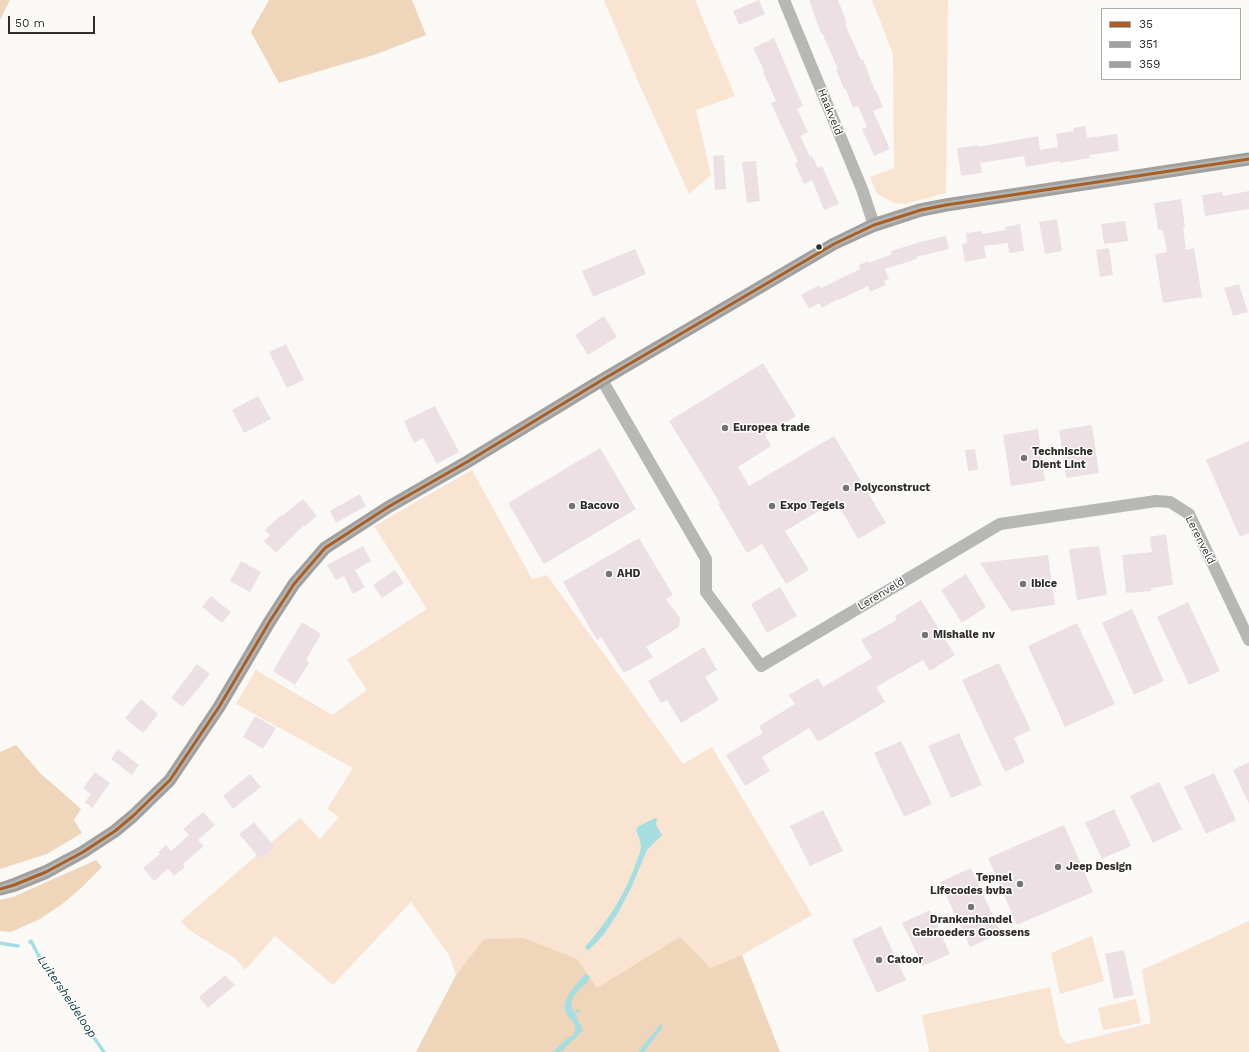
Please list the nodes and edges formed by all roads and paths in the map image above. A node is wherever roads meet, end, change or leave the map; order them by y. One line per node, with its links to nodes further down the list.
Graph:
1 (784, 0): 3 (street, Haakveld)
2 (1249, 159): 3 (street)
3 (874, 225): 4 (street)
4 (602, 380): 5 (street, Lerenveld); 6 (street)
5 (1249, 640)
6 (0, 889)

